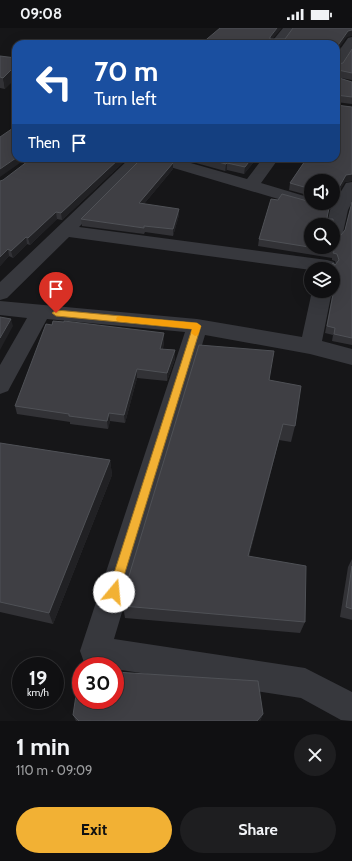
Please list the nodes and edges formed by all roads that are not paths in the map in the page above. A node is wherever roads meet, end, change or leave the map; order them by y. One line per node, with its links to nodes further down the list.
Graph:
1 (290, 28): 2 (street)
2 (280, 40)
3 (352, 41): 4 (street)
4 (344, 54)
5 (135, 162): 13 (street)
6 (175, 162): 8 (street)
7 (268, 162): 8 (street)
8 (251, 186): 10 (street)
9 (352, 187): 11 (street)
10 (304, 201)
11 (345, 212): 12 (street)
12 (340, 222)
13 (65, 231): 14 (street); 15 (street)
14 (304, 264)
15 (0, 293)
16 (320, 298): 20 (street)
17 (0, 308): 18 (street)
18 (41, 311): 19 (street); 22 (street)
19 (197, 326): 20 (street); 23 (street)
20 (310, 346): 21 (street)
21 (352, 357)
22 (0, 385)
23 (352, 709)

